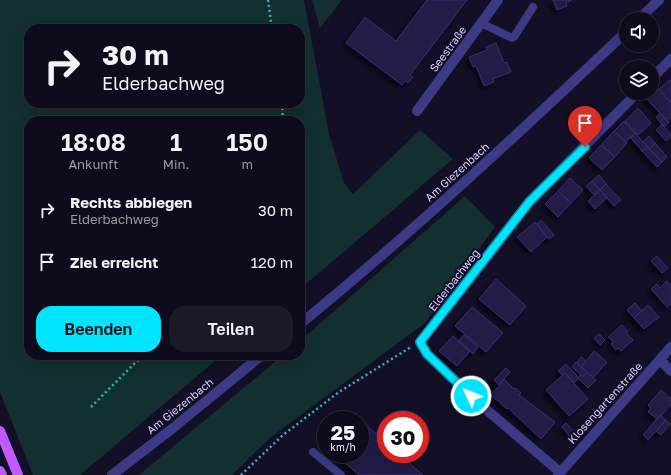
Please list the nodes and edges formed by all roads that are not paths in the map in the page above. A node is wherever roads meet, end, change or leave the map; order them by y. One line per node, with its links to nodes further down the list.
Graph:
1 (498, 0): 5 (street, Seestraße)
2 (659, 0): 4 (street)
3 (533, 7): 5 (lane)
4 (646, 12)
5 (481, 24): 10 (street, Seestraße)
6 (619, 39): 11 (street, Am Giezenbach)
7 (671, 59): 8 (street)
8 (659, 71)
9 (630, 100): 19 (street, Elderbachweg)
10 (417, 111)
11 (305, 320)
12 (671, 347): 14 (street, Klosengartenstraße)
13 (256, 360): 22 (street, Am Giezenbach)
14 (660, 360): 15 (street); 19 (street, Klosengartenstraße)
15 (671, 371)
16 (0, 431): 21 (main road)
17 (313, 452): 23 (lane)
18 (0, 471): 20 (main road)
19 (559, 474)
20 (2, 475)
21 (18, 475)
22 (112, 475)
23 (341, 475)

